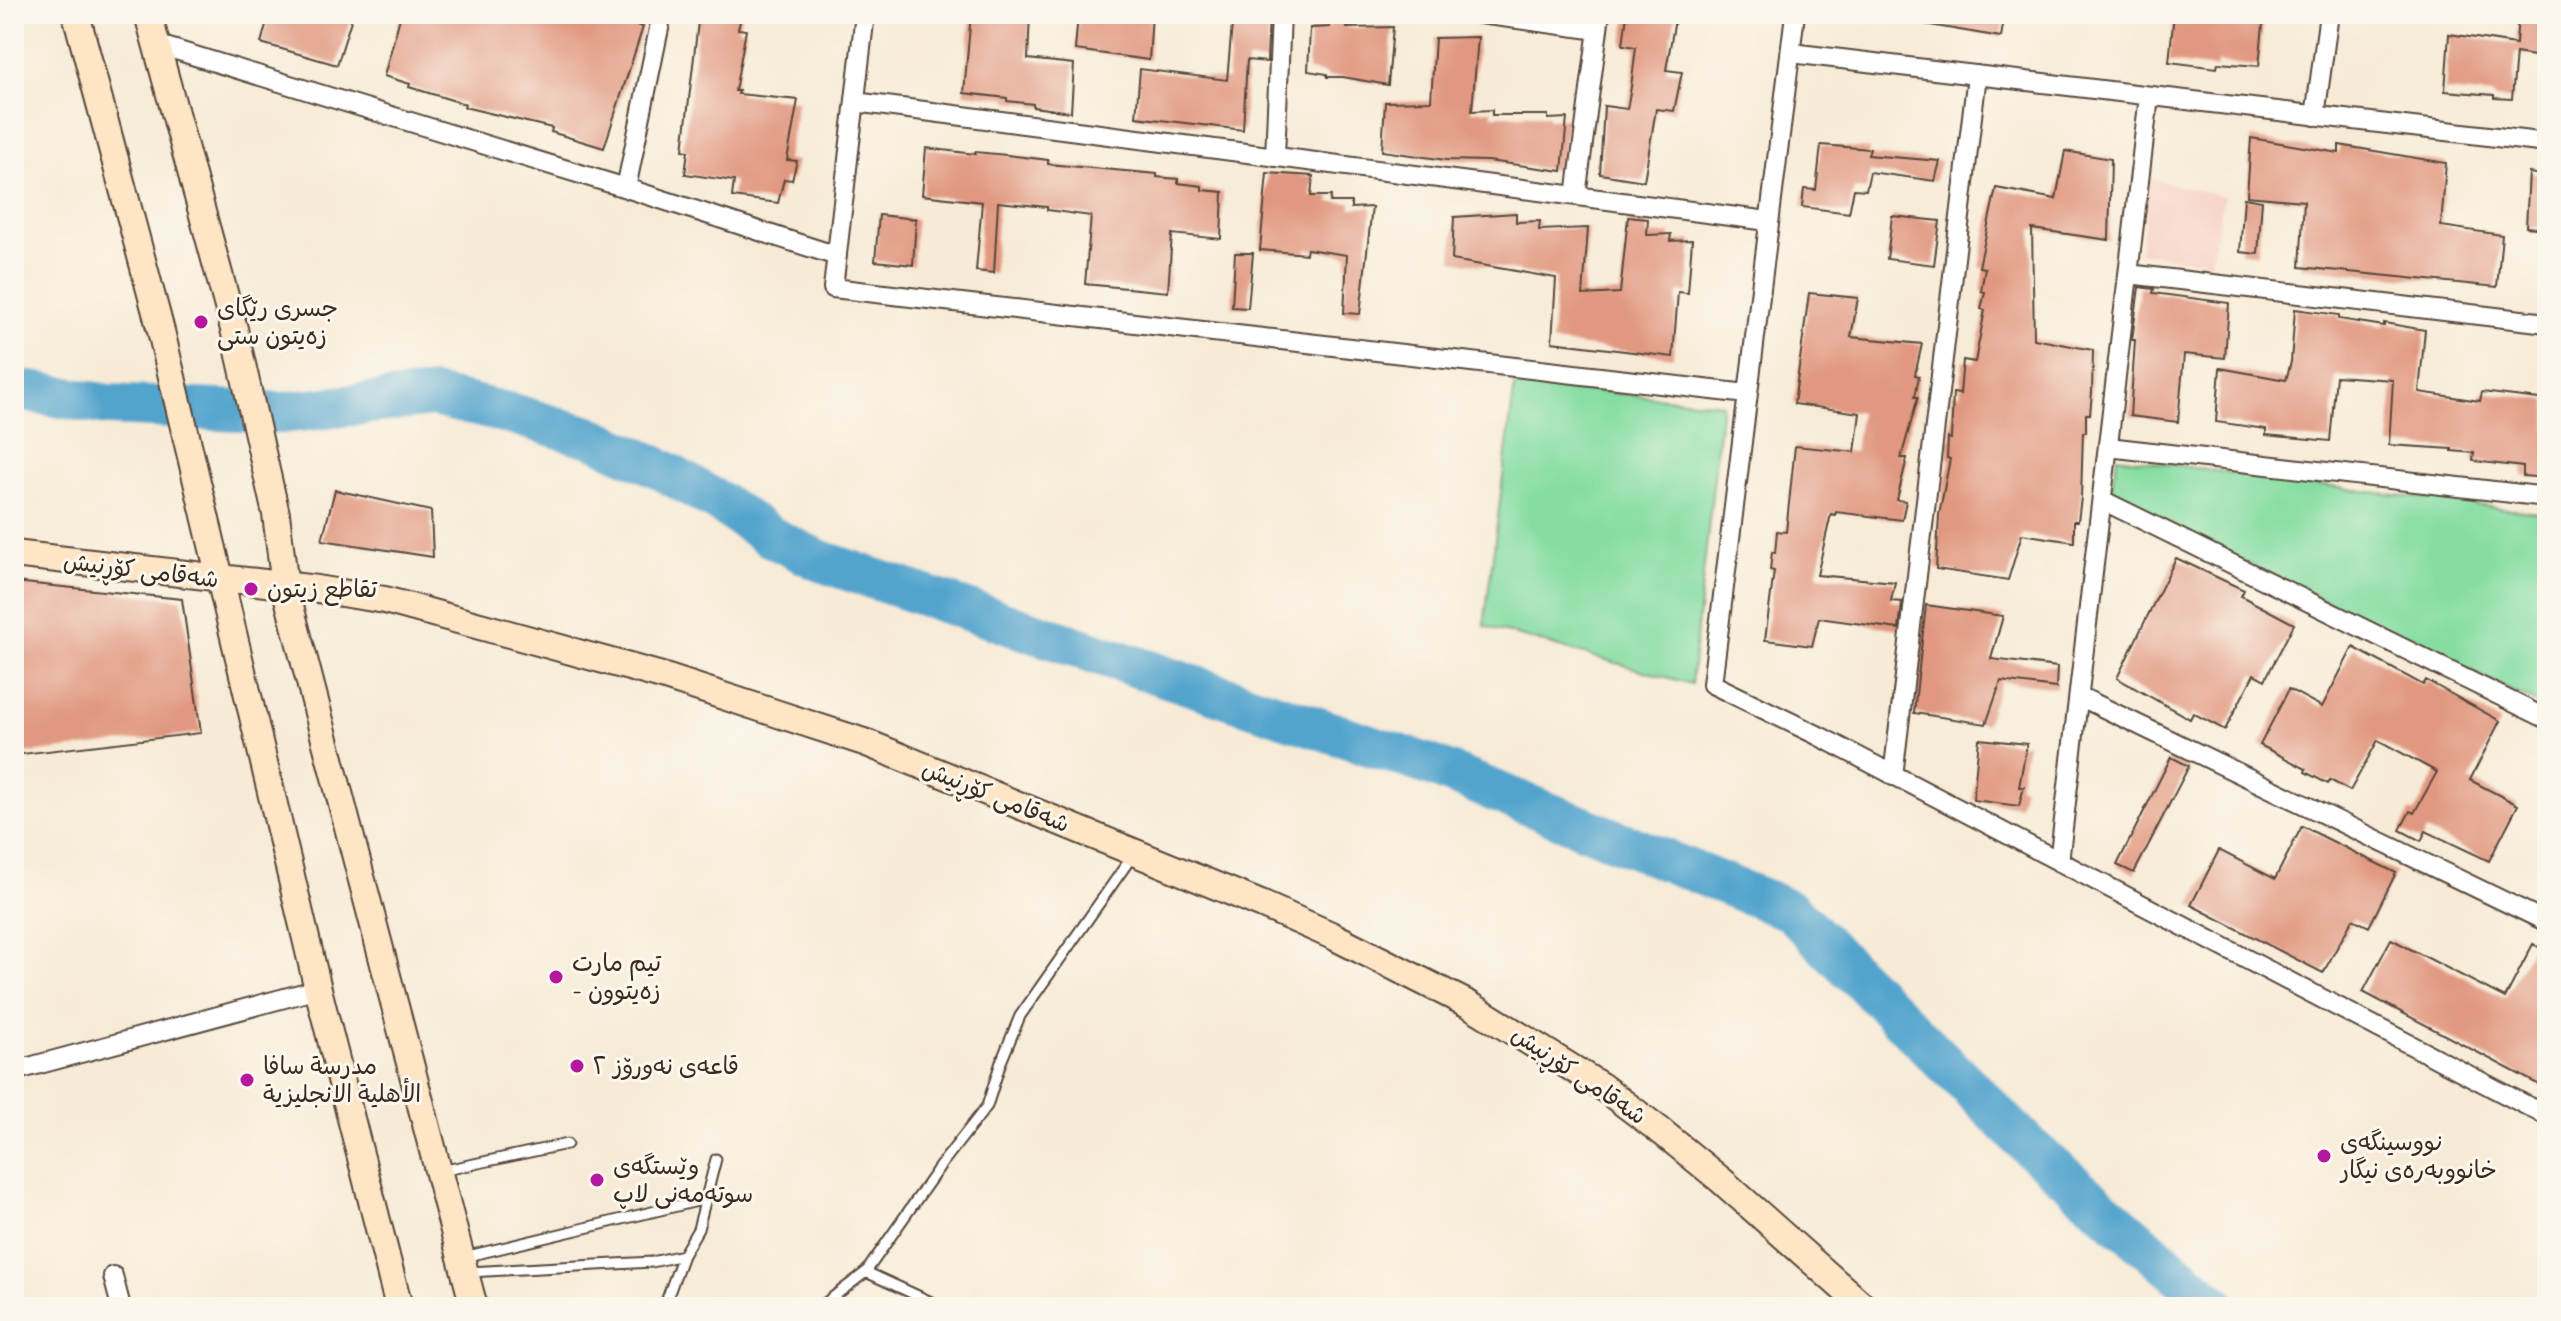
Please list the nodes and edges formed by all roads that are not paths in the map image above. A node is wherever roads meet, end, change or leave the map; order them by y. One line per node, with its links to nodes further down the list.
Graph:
1 (76, 14): 29 (street)
2 (148, 14): 10 (street)
3 (865, 14): 14 (street)
4 (1281, 14): 17 (street)
5 (1480, 14): 9 (street)
6 (1795, 14): 11 (street)
7 (2329, 14): 15 (street)
8 (658, 15): 18 (street)
9 (1599, 22): 19 (street)
10 (156, 44): 18 (street); 30 (street)
11 (1791, 53): 12 (street); 20 (street)
12 (1977, 75): 13 (street); 33 (street)
13 (2149, 96): 15 (street); 22 (street)
14 (855, 102): 17 (street); 21 (street)
15 (2315, 116): 16 (street)
16 (2547, 143)
17 (1275, 157): 19 (street)
18 (626, 188): 21 (street)
19 (1576, 196): 20 (street)
20 (1768, 221): 24 (street)
21 (837, 256): 24 (street)
22 (2128, 274): 23 (street); 25 (street)
23 (2547, 323)
24 (1747, 394): 33 (street)
25 (2108, 447): 26 (street); 27 (street)
26 (2547, 497)
27 (2102, 500): 31 (street); 32 (street)
28 (14, 554): 29 (street, شەقامی کۆڕنیش)
29 (221, 579): 30 (street, شەقامی کۆڕنیش); 37 (street)
30 (285, 587): 34 (street, شەقامی کۆڕنیش); 42 (street)
31 (2079, 696): 35 (street); 36 (street)
32 (2547, 719)
33 (1893, 776): 35 (street)
34 (1135, 852): 46 (lane); 48 (street, شەقامی کۆڕنیش)
35 (2059, 862): 39 (street)
36 (2547, 922)
37 (318, 989): 38 (street); 50 (street)
38 (14, 1071)
39 (2547, 1116)
40 (567, 1144): 42 (lane)
41 (716, 1159): 43 (lane)
42 (439, 1172): 45 (street)
43 (706, 1199): 44 (lane); 45 (lane)
44 (683, 1255): 45 (lane); 52 (lane)
45 (464, 1265): 51 (street)
46 (866, 1272): 53 (lane); 54 (lane)
47 (113, 1276): 49 (street)
48 (1850, 1302)
49 (121, 1307)
50 (399, 1307)
51 (474, 1307)
52 (664, 1307)
53 (820, 1307)
54 (942, 1307)

